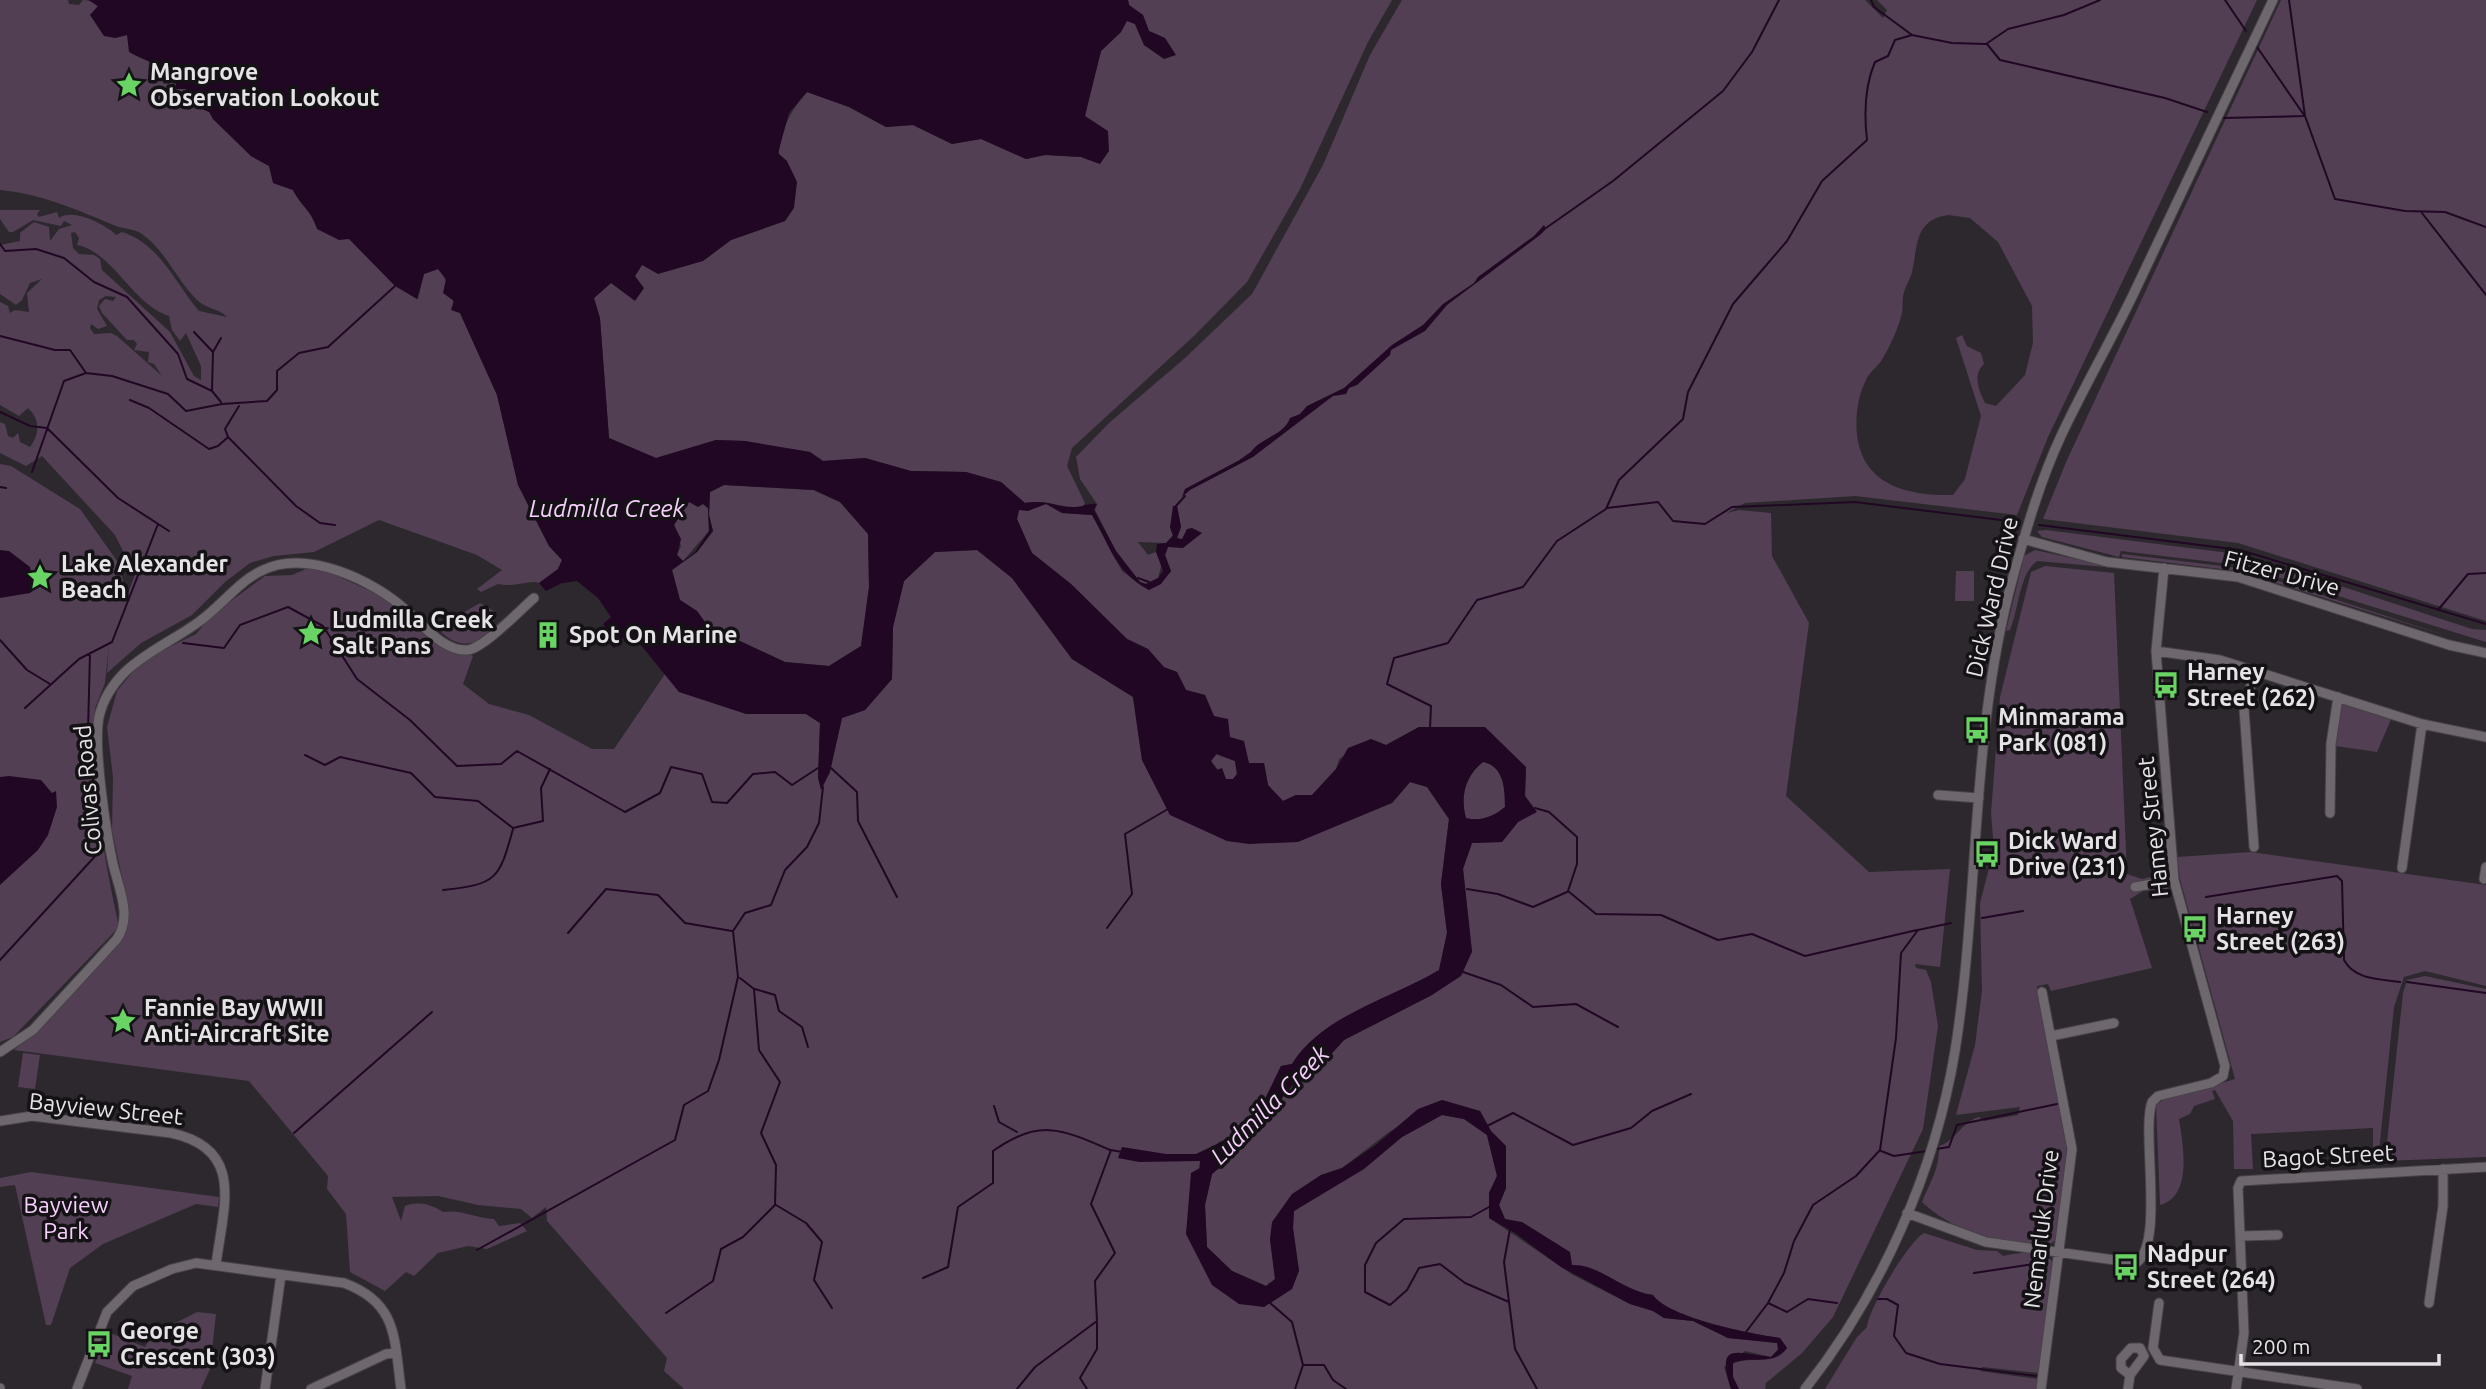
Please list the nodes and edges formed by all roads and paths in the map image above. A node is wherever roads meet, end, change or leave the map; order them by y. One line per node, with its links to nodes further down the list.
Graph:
1 (2273, 0): 2 (street, Dick Ward Drive)
2 (2023, 539): 3 (street, Fitzer Drive); 12 (street, Dick Ward Drive)
3 (2164, 568): 5 (street, Hamey Street); 6 (street, Fitzer Drive)
4 (534, 598): 23 (street, Colivas Road)
5 (2156, 651): 7 (street); 18 (street, Hamey Street)
6 (2486, 653)
7 (2255, 671): 8 (street); 14 (street)
8 (2338, 697): 9 (street); 13 (street)
9 (2422, 724): 10 (street); 16 (street)
10 (2486, 737)
11 (1938, 795): 12 (street)
12 (1979, 798): 27 (street, Dick Ward Drive)
13 (2330, 813)
14 (2254, 848)
15 (2486, 867): 17 (street)
16 (2402, 868)
17 (2484, 879)
18 (2174, 880): 19 (street); 30 (street, Hamey Street)
19 (2135, 887)
20 (2042, 992): 22 (street, Nemarluk Drive)
21 (2114, 1023): 22 (street)
22 (2051, 1035): 30 (street, Nemarluk Drive)
23 (0, 1052)
24 (0, 1121): 31 (street, Bayview Street)
25 (2486, 1167): 26 (street, Bagot Street)
26 (2443, 1169): 29 (street, Bagot Street); 34 (street)
27 (1907, 1213): 30 (street); 42 (street, Dick Ward Drive)
28 (2278, 1235): 29 (street)
29 (2241, 1236): 36 (street, Bagot Street)
30 (2060, 1254): 43 (street, Nemarluk Drive)
31 (216, 1265): 32 (street); 38 (street)
32 (281, 1275): 35 (street); 39 (street)
33 (2159, 1303): 36 (street)
34 (2429, 1303)
35 (396, 1353): 40 (street); 41 (street)
36 (2238, 1373): 45 (street, Bagot Street); 46 (street)
37 (2130, 1375): 44 (street)
38 (77, 1389)
39 (265, 1389)
40 (311, 1389)
41 (401, 1389)
42 (1805, 1389)
43 (2041, 1389)
44 (2128, 1389)
45 (2236, 1389)
46 (2357, 1389)

